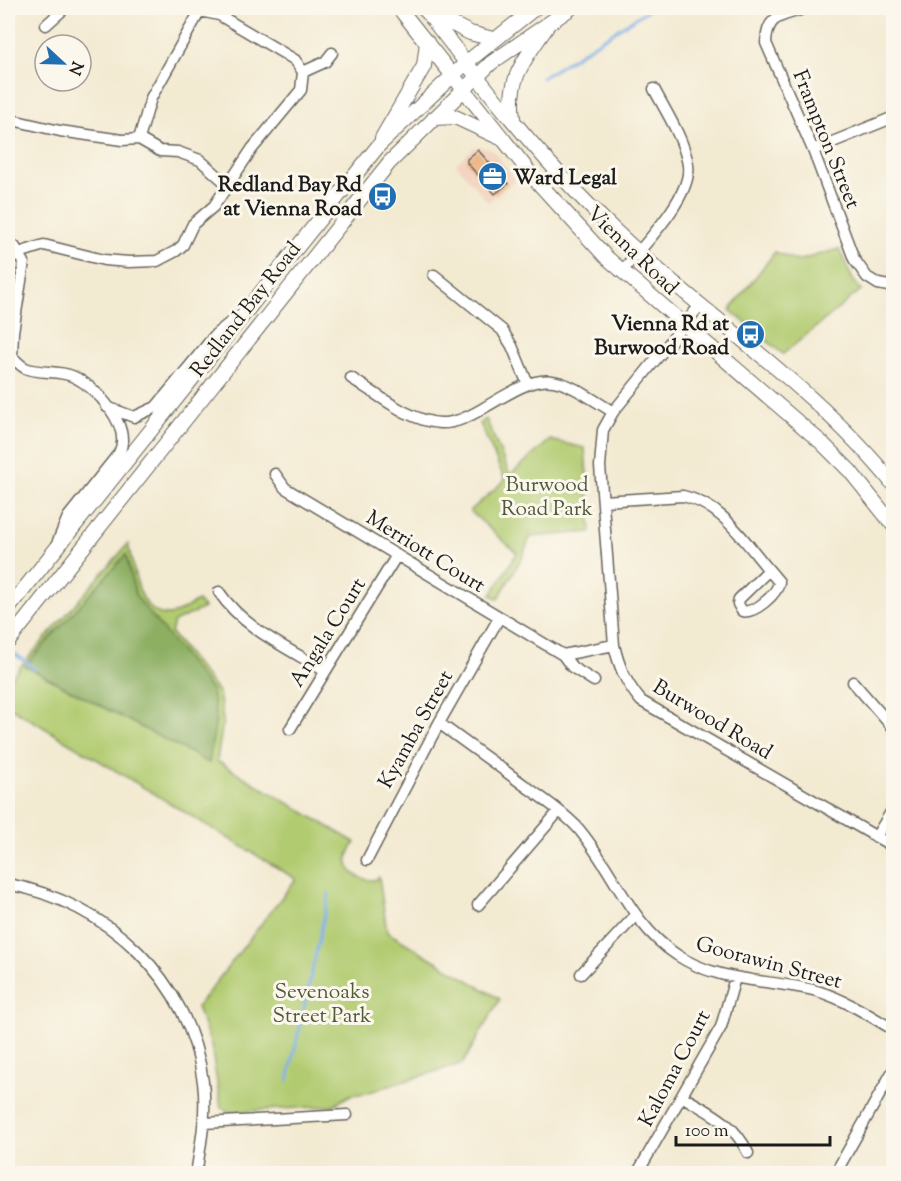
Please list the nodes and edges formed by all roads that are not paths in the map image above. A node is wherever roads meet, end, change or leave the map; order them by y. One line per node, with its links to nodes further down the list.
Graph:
1 (65, 8): 9 (street)
2 (399, 8): 11 (main road, Vienna Road)
3 (535, 8): 10 (main road, Redland Bay Road)
4 (571, 8): 8 (main road, Redland Bay Road)
5 (806, 8): 26 (street, Frampton Street)
6 (200, 9): 14 (street); 23 (street)
7 (425, 9): 10 (main road); 13 (main road, Vienna Road)
8 (551, 21): 16 (main road, Redland Bay Road); 21 (main road)
9 (46, 25)
10 (493, 39): 13 (main road, Redland Bay Road)
11 (427, 42): 15 (main road, Vienna Road); 25 (main road)
12 (332, 53): 14 (street)
13 (467, 62): 15 (main road, Redland Bay Road); 16 (main road, Vienna Road)
14 (303, 72): 27 (street)
15 (453, 75): 17 (main road, Vienna Road); 25 (main road, Redland Bay Road)
16 (478, 75): 17 (main road, Redland Bay Road); 21 (main road, Vienna Road)
17 (464, 88): 20 (main road, Redland Bay Road); 24 (main road, Vienna Road)
18 (654, 89): 29 (street)
19 (894, 117): 26 (street)
20 (434, 118): 24 (main road); 53 (main road, Redland Bay Road)
21 (513, 118): 29 (main road, Vienna Road)
22 (8, 119): 23 (street)
23 (139, 139): 27 (street)
24 (502, 139): 32 (main road, Vienna Road)
25 (379, 145): 36 (main road, Redland Bay Road)
26 (813, 150): 34 (street, Frampton Street)
27 (227, 184): 30 (street)
28 (8, 241): 30 (street)
29 (638, 251): 32 (street); 35 (main road, Vienna Road)
30 (19, 253): 31 (street); 38 (street)
31 (8, 262)
32 (621, 272): 37 (main road, Vienna Road)
33 (434, 275): 40 (street)
34 (894, 287)
35 (701, 304): 37 (street, Burwood Road); 44 (main road, Vienna Road)
36 (249, 308): 41 (street); 47 (main road, Redland Bay Road)
37 (683, 326): 42 (street, Burwood Road); 46 (main road, Vienna Road)
38 (11, 359): 41 (street)
39 (351, 378): 40 (street)
40 (527, 382): 42 (street)
41 (107, 407): 47 (street)
42 (613, 412): 45 (street, Burwood Road)
43 (275, 474): 48 (street, Merriott Court)
44 (894, 485)
45 (603, 501): 49 (street); 54 (street, Burwood Road)
46 (894, 526)
47 (52, 553): 51 (main road, Redland Bay Road)
48 (397, 555): 52 (street, Merriott Court); 56 (street, Angala Court)
49 (769, 570)
50 (219, 592): 56 (street)
51 (8, 609)
52 (499, 618): 55 (street, Merriott Court); 59 (street, Kyamba Street)
53 (8, 642)
54 (614, 645): 55 (street); 64 (street, Burwood Road)
55 (563, 655): 57 (street, Merriott Court)
56 (325, 671): 60 (street, Angala Court)
57 (594, 681)
58 (853, 682): 61 (street)
59 (439, 723): 63 (street, Goorawin Street); 66 (street, Kyamba Street)
60 (290, 729)
61 (894, 729)
62 (894, 807): 64 (street)
63 (559, 811): 68 (street); 69 (street, Goorawin Street)
64 (876, 837): 65 (street, Burwood Road)
65 (894, 847)
66 (367, 860)
67 (8, 884): 76 (street)
68 (478, 905)
69 (636, 915): 70 (street); 71 (street, Goorawin Street)
70 (581, 974)
71 (735, 978): 72 (street, Goorawin Street); 74 (street, Kaloma Court)
72 (894, 1029)
73 (894, 1069): 80 (street)
74 (683, 1097): 77 (street); 79 (street, Kaloma Court)
75 (347, 1115): 76 (street)
76 (204, 1123): 78 (street)
77 (748, 1153)
78 (196, 1173)
79 (637, 1173)
80 (835, 1173)

